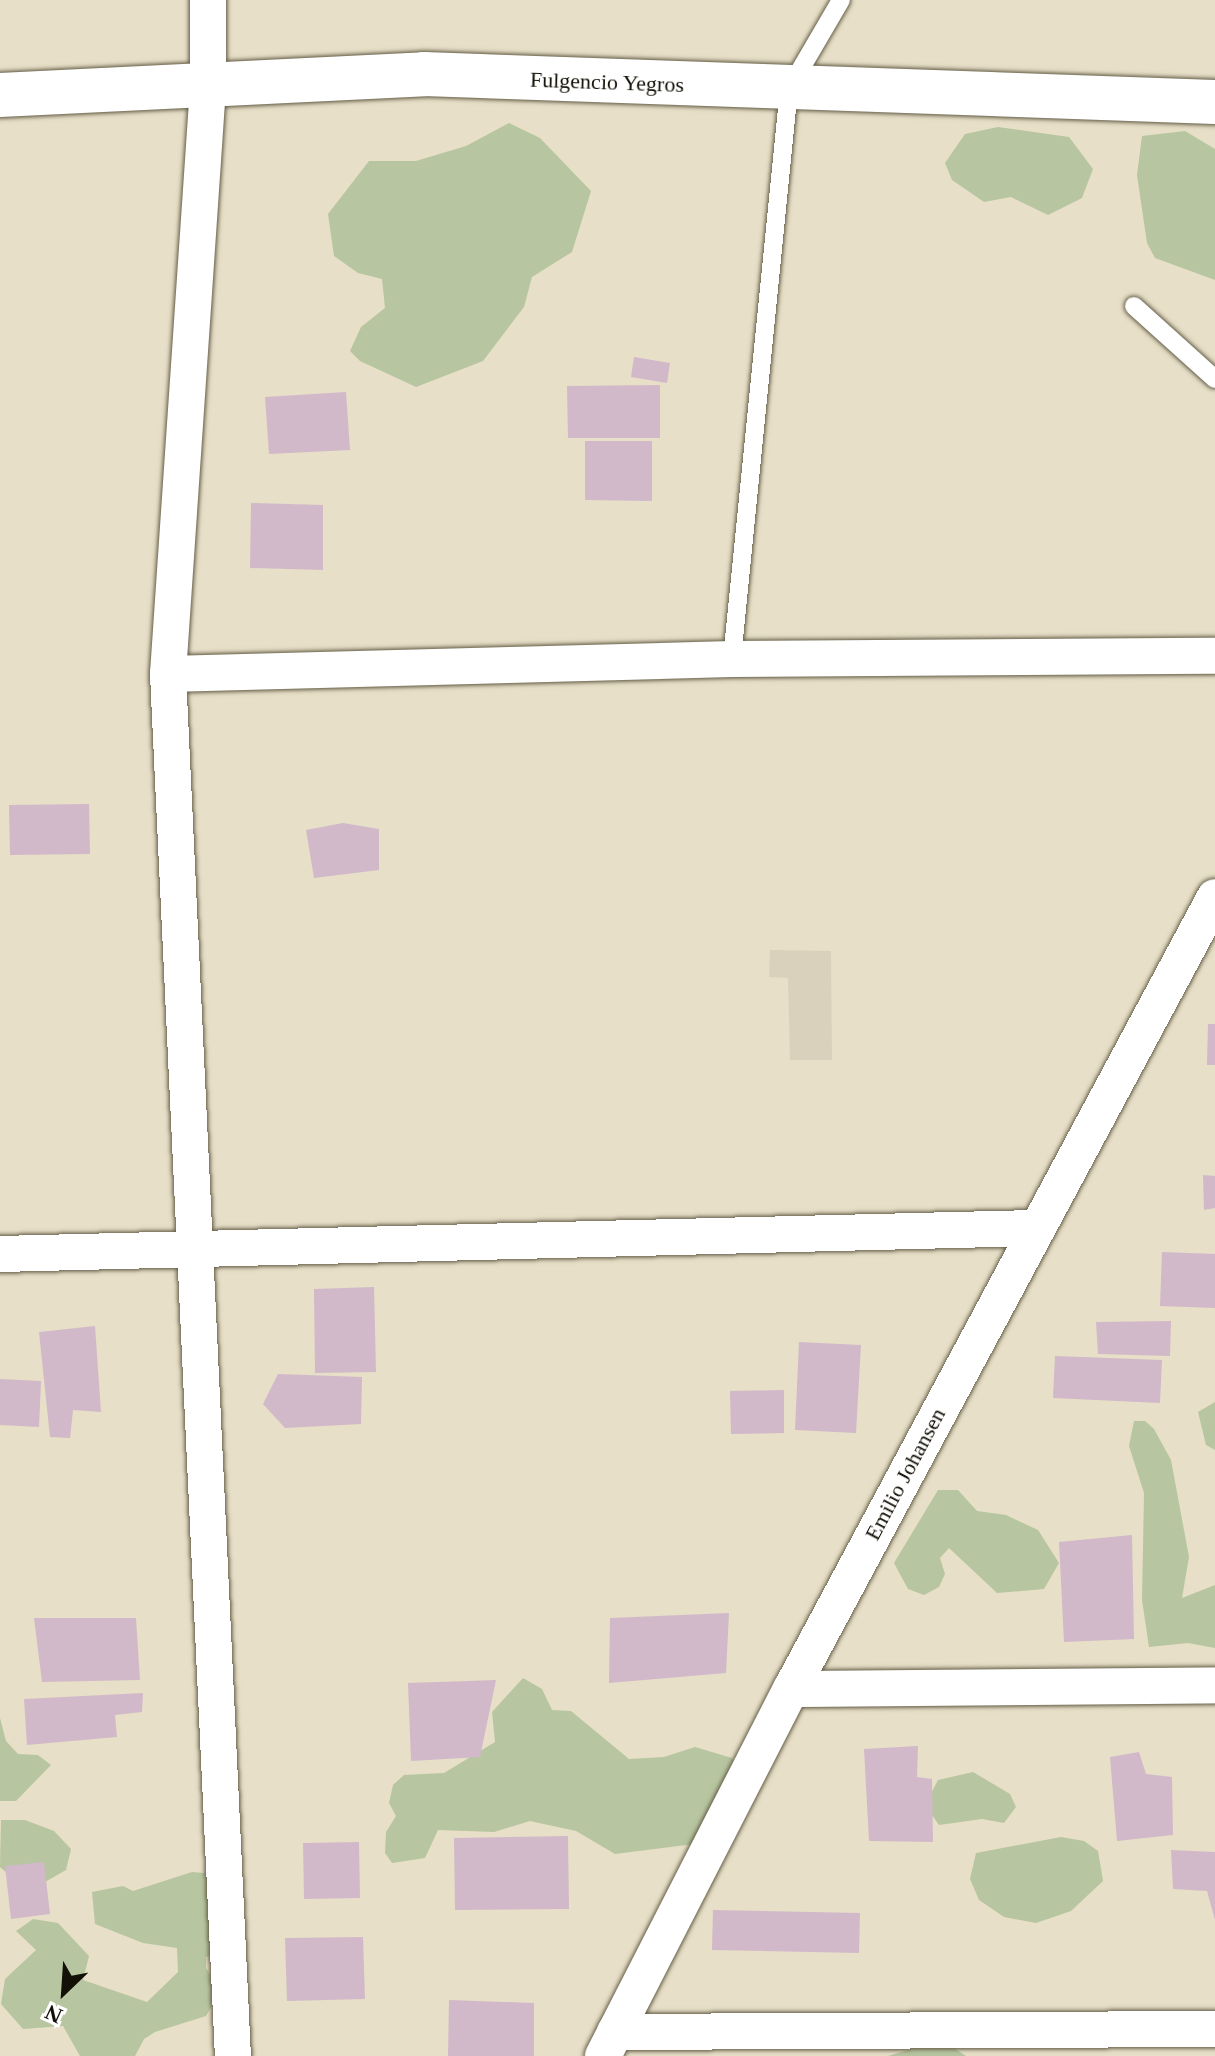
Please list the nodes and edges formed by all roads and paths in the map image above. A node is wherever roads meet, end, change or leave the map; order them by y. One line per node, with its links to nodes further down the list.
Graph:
1 (208, 0): 3 (street)
2 (841, 0): 4 (lane)
3 (208, 87): 4 (street, Fulgencio Yegros); 5 (street, Fulgencio Yegros); 11 (street)
4 (789, 89): 6 (street, Fulgencio Yegros); 10 (lane)
5 (0, 95)
6 (1215, 102)
7 (1134, 306): 8 (lane)
8 (1215, 379)
9 (1215, 656): 10 (street)
10 (732, 659): 11 (street)
11 (168, 674): 14 (street)
12 (1215, 897): 13 (street, Emilio Johansen)
13 (1036, 1228): 14 (street); 17 (street, Emilio Johansen)
14 (195, 1249): 15 (street); 20 (street)
15 (0, 1254)
16 (1215, 1685): 17 (street)
17 (791, 1689): 19 (street, Emilio Johansen)
18 (1215, 2029): 19 (street)
19 (609, 2044)
20 (233, 2056)

